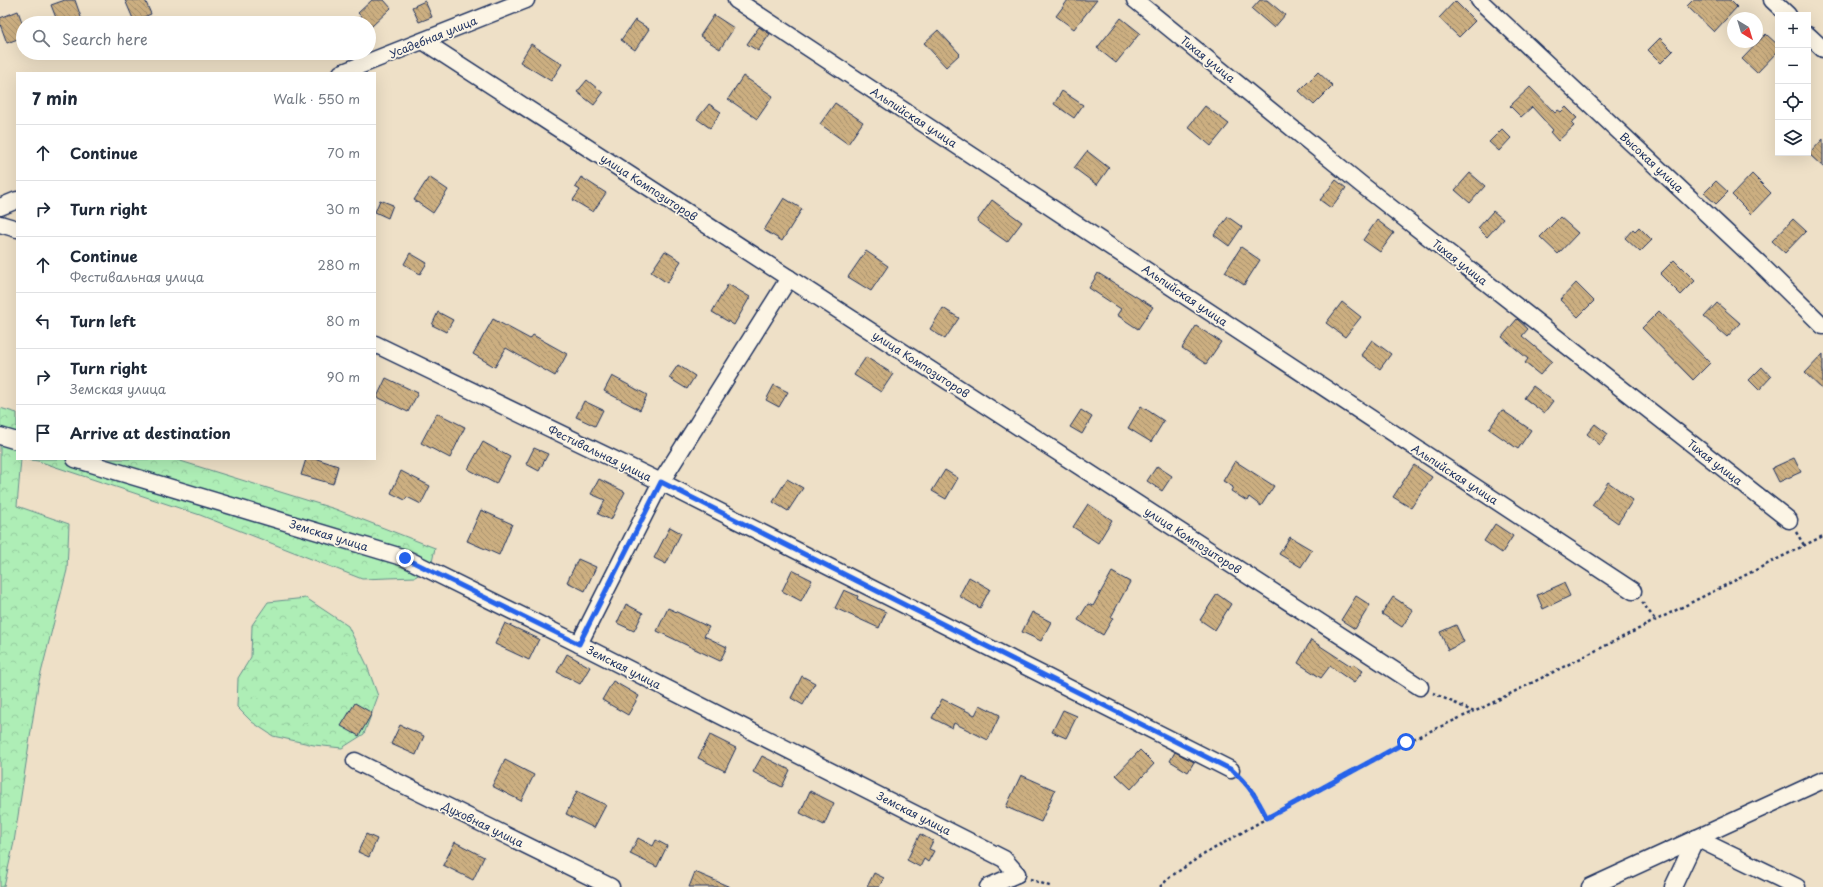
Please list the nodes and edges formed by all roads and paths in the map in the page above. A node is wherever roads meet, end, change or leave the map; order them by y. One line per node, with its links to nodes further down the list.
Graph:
1 (526, 0): 8 (street, Усадебная улица)
2 (736, 0): 26 (street, Альпийская улица)
3 (1134, 0): 24 (street, Тихая улица)
4 (1479, 0): 18 (street, Высокая улица)
5 (1772, 0): 6 (street)
6 (1785, 12)
7 (1811, 38): 9 (street)
8 (423, 41): 10 (street, Усадебная улица); 17 (street, улица Композиторов)
9 (1823, 49)
10 (376, 59)
11 (374, 60): 12 (street, Усадебная улица)
12 (344, 72)
13 (16, 200): 14 (street)
14 (0, 207)
15 (0, 224): 16 (street)
16 (16, 229)
17 (789, 278): 23 (street); 29 (street, улица Композиторов)
18 (1823, 326)
19 (376, 344): 23 (street, Фестивальная улица)
20 (0, 436): 21 (street)
21 (16, 442)
22 (78, 460): 28 (street, Земская улица)
23 (661, 482): 28 (street); 32 (street, Фестивальная улица)
24 (1789, 520)
25 (1823, 536): 27 (path)
26 (1633, 591): 27 (path)
27 (1656, 621): 30 (path)
28 (579, 644): 36 (street, Земская улица)
29 (1420, 687): 30 (path)
30 (1474, 712): 34 (path)
31 (355, 761): 37 (street, Духовная улица)
32 (1232, 770): 34 (path)
33 (1823, 780): 35 (street)
34 (1267, 818): 40 (path)
35 (1696, 838): 41 (street); 42 (street); 43 (street)
36 (1016, 880): 38 (street); 39 (path)
37 (611, 887)
38 (988, 887)
39 (1052, 887)
40 (1160, 887)
41 (1590, 887)
42 (1673, 887)
43 (1797, 887)

